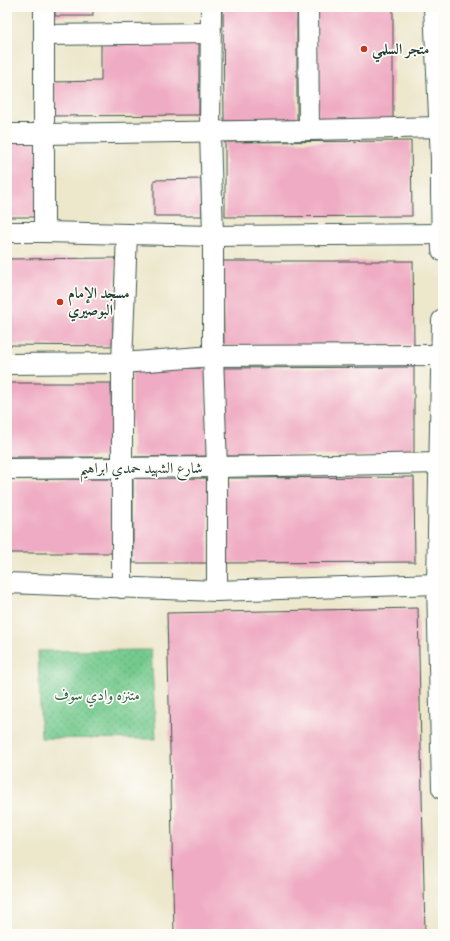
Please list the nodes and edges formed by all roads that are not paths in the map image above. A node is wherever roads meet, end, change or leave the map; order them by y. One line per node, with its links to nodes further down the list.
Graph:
1 (44, 7): 6 (street)
2 (210, 7): 5 (street)
3 (308, 7): 8 (street)
4 (435, 7): 7 (street)
5 (210, 33): 6 (street); 9 (street)
6 (44, 36): 11 (street)
7 (441, 127): 8 (street); 15 (street)
8 (309, 130): 9 (street)
9 (210, 131): 11 (street); 16 (street)
10 (7, 134): 11 (street)
11 (44, 134): 13 (street)
12 (7, 232): 13 (street)
13 (44, 232): 14 (street)
14 (127, 234): 16 (street); 21 (street)
15 (443, 234): 16 (street); 17 (street)
16 (213, 236): 20 (street)
17 (443, 250)
18 (443, 321): 19 (street)
19 (442, 355): 20 (street); 23 (street)
20 (213, 356): 21 (street); 24 (street)
21 (122, 363): 22 (street); 25 (street)
22 (7, 364)
23 (441, 463): 24 (street, شارع الشهيد حمدي ابراهيم); 28 (street)
24 (217, 467): 25 (street, شارع الشهيد حمدي ابراهيم); 30 (street)
25 (122, 468): 26 (street, شارع الشهيد حمدي ابراهيم); 29 (street)
26 (7, 469)
27 (7, 583): 29 (street)
28 (438, 584): 30 (street); 31 (street)
29 (122, 588): 30 (street)
30 (217, 590)
31 (442, 678): 32 (street)
32 (443, 788)

